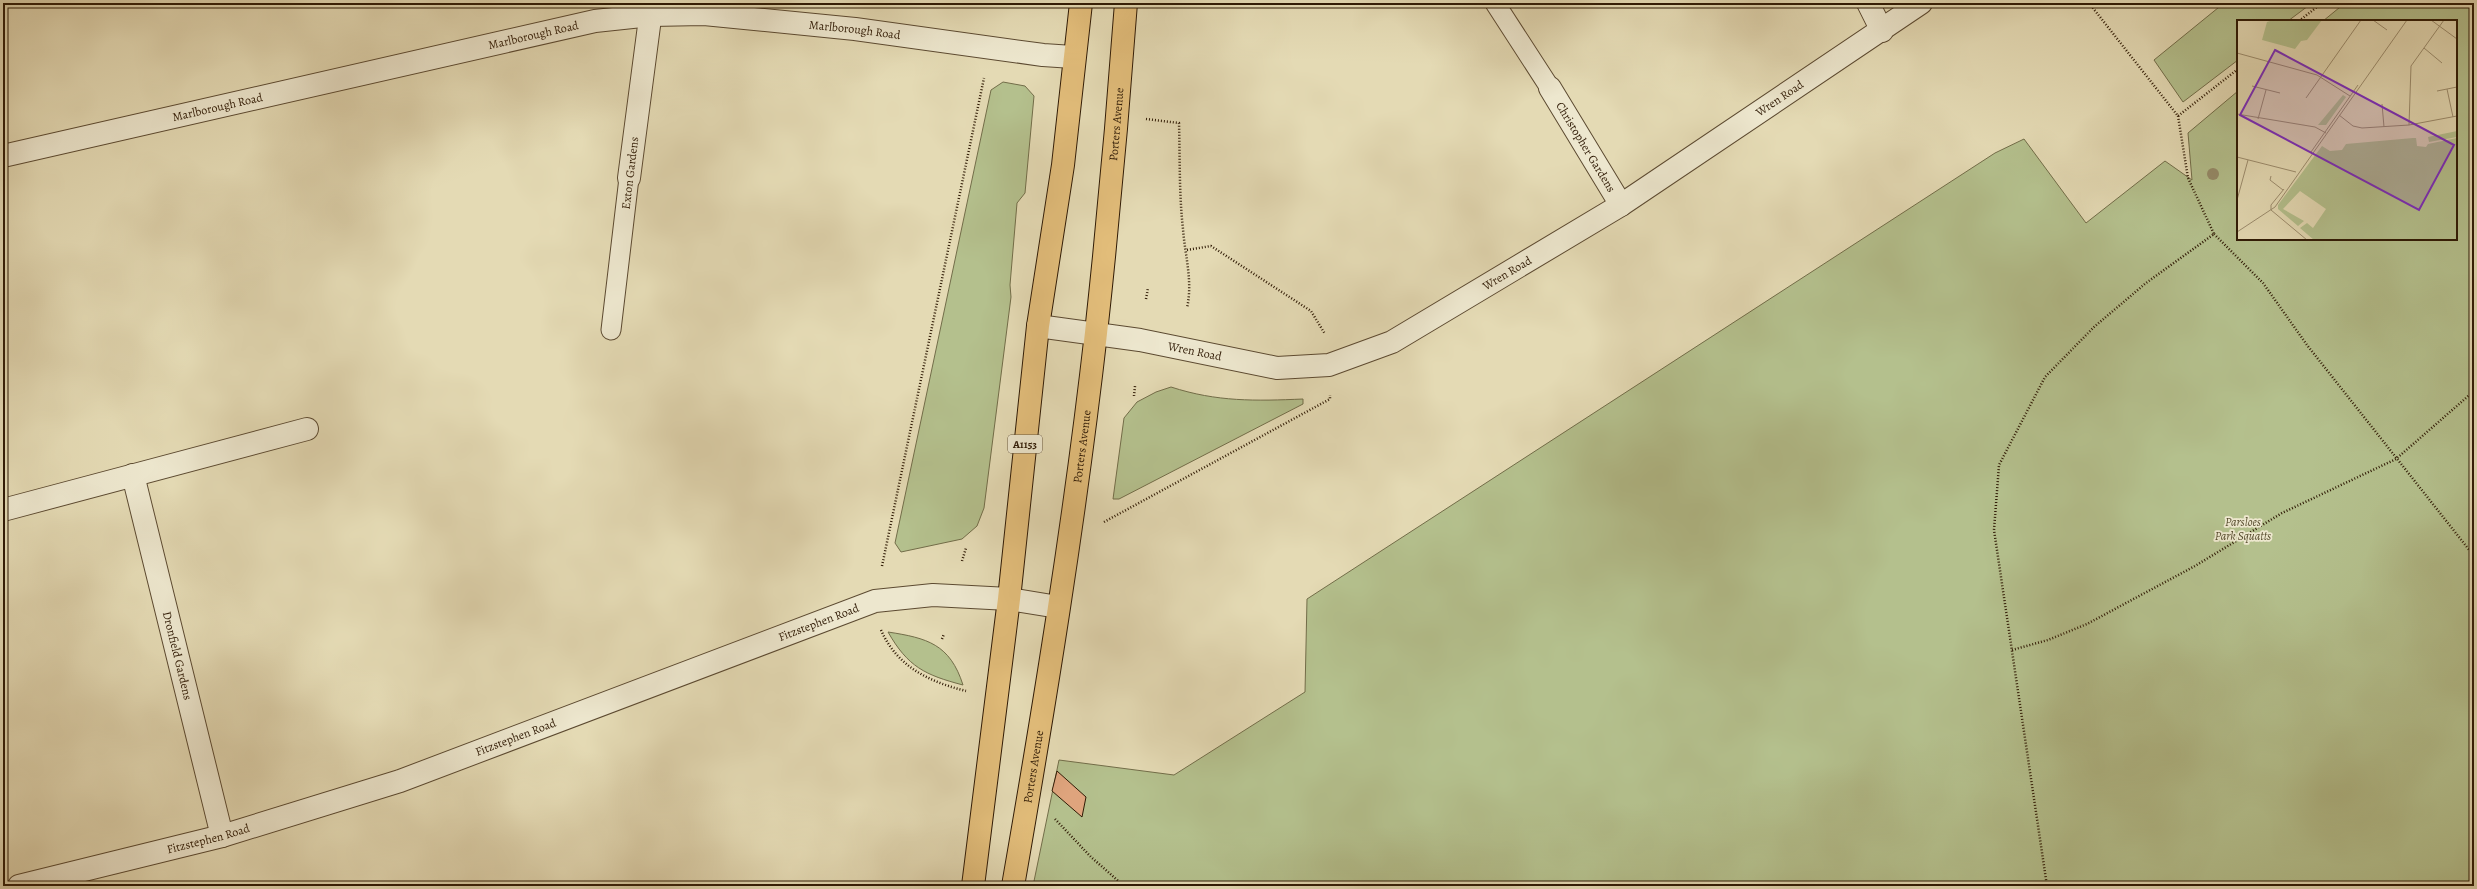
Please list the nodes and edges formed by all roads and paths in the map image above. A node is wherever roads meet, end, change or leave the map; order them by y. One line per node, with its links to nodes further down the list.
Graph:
1 (1081, 3): 11 (main road, A1153)
2 (1126, 3): 27 (main road, Porters Avenue)
3 (1495, 3): 14 (lane)
4 (1868, 3): 10 (street)
5 (1921, 3): 10 (street, Wren Road)
6 (2089, 3): 15 (path)
7 (2322, 3): 9 (path)
8 (652, 9): 11 (street, Marlborough Road); 17 (street, Marlborough Road); 18 (street, Exton Gardens)
9 (2300, 20)
10 (1882, 31): 19 (street, Wren Road)
11 (1073, 57): 25 (main road, A1153)
12 (2237, 70): 15 (path)
13 (984, 77): 40 (path)
14 (1550, 88): 19 (street, Christopher Gardens)
15 (2178, 116): 20 (path)
16 (1147, 119): 21 (path)
17 (3, 156)
18 (629, 178): 26 (lane, Exton Gardens)
19 (1621, 205): 28 (street, Wren Road)
20 (2214, 234): 33 (path); 46 (path)
21 (1187, 250): 24 (path); 28 (path)
22 (1148, 288): 23 (path)
23 (1146, 299)
24 (1188, 308)
25 (1038, 326): 27 (street, Wren Road); 41 (main road, A1153)
26 (611, 330)
27 (1096, 334): 28 (street, Wren Road); 42 (main road, Porters Avenue)
28 (1329, 365): 36 (path)
29 (1135, 386): 31 (path)
30 (2474, 391): 33 (path)
31 (1134, 396)
32 (307, 429): 34 (street)
33 (2396, 459): 38 (path); 46 (path)
34 (133, 475): 35 (street); 49 (street, Dronfield Gardens)
35 (3, 510)
36 (1104, 522)
37 (966, 548): 39 (path)
38 (2474, 556)
39 (962, 561)
40 (882, 566)
41 (1009, 599): 42 (street); 49 (street, Fitzstephen Road); 51 (main road, A1153)
42 (1058, 607): 52 (main road, Porters Avenue)
43 (880, 628): 47 (path)
44 (944, 634): 45 (path)
45 (942, 640)
46 (2012, 650): 54 (path)
47 (966, 691)
48 (1054, 818): 53 (path)
49 (222, 836): 50 (street, Fitzstephen Road)
50 (19, 886)
51 (973, 886)
52 (1013, 886)
53 (1124, 886)
54 (2046, 886)

